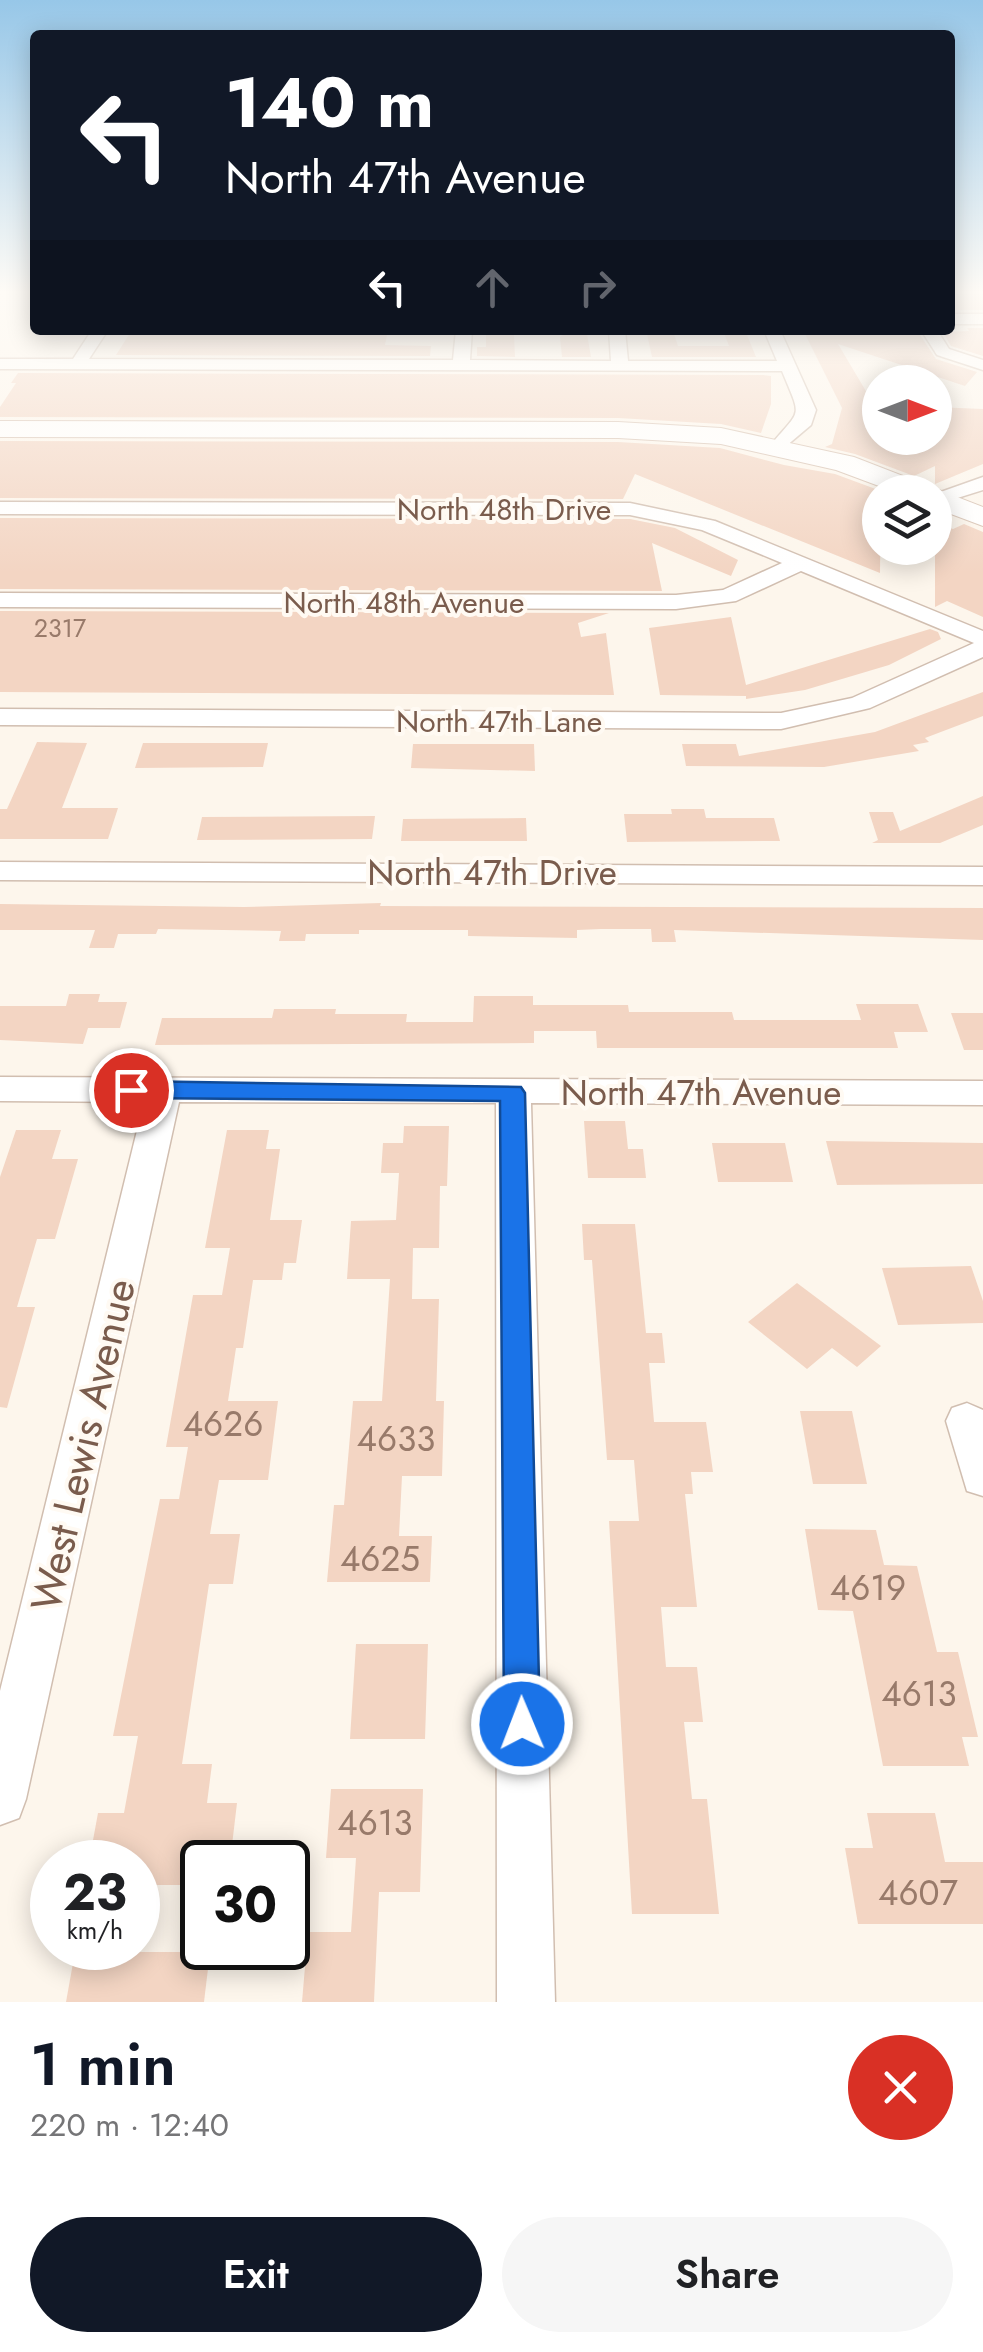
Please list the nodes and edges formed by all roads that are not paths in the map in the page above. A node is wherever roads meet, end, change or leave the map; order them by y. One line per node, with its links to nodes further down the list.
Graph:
1 (796, 385): 3 (street)
2 (0, 430): 3 (street)
3 (779, 446): 4 (street)
4 (873, 475)
5 (983, 483): 6 (street)
6 (952, 491)
7 (952, 505): 9 (street)
8 (0, 508): 10 (street, North 48th Drive)
9 (983, 516)
10 (801, 563): 11 (street, North 48th Avenue); 12 (street, North 48th Drive)
11 (0, 600)
12 (983, 639)
13 (983, 648): 14 (street, North 47th Lane)
14 (0, 718)
15 (0, 871): 16 (street, North 47th Drive)
16 (983, 876)
17 (0, 1089): 18 (street, North 47th Avenue)
18 (164, 1090): 19 (street, North 47th Avenue); 23 (street, West Lewis Avenue)
19 (512, 1093): 20 (street, North 47th Avenue); 24 (street)
20 (983, 1093)
21 (968, 1421): 22 (street)
22 (983, 1477)
23 (0, 1799)
24 (526, 2002)

